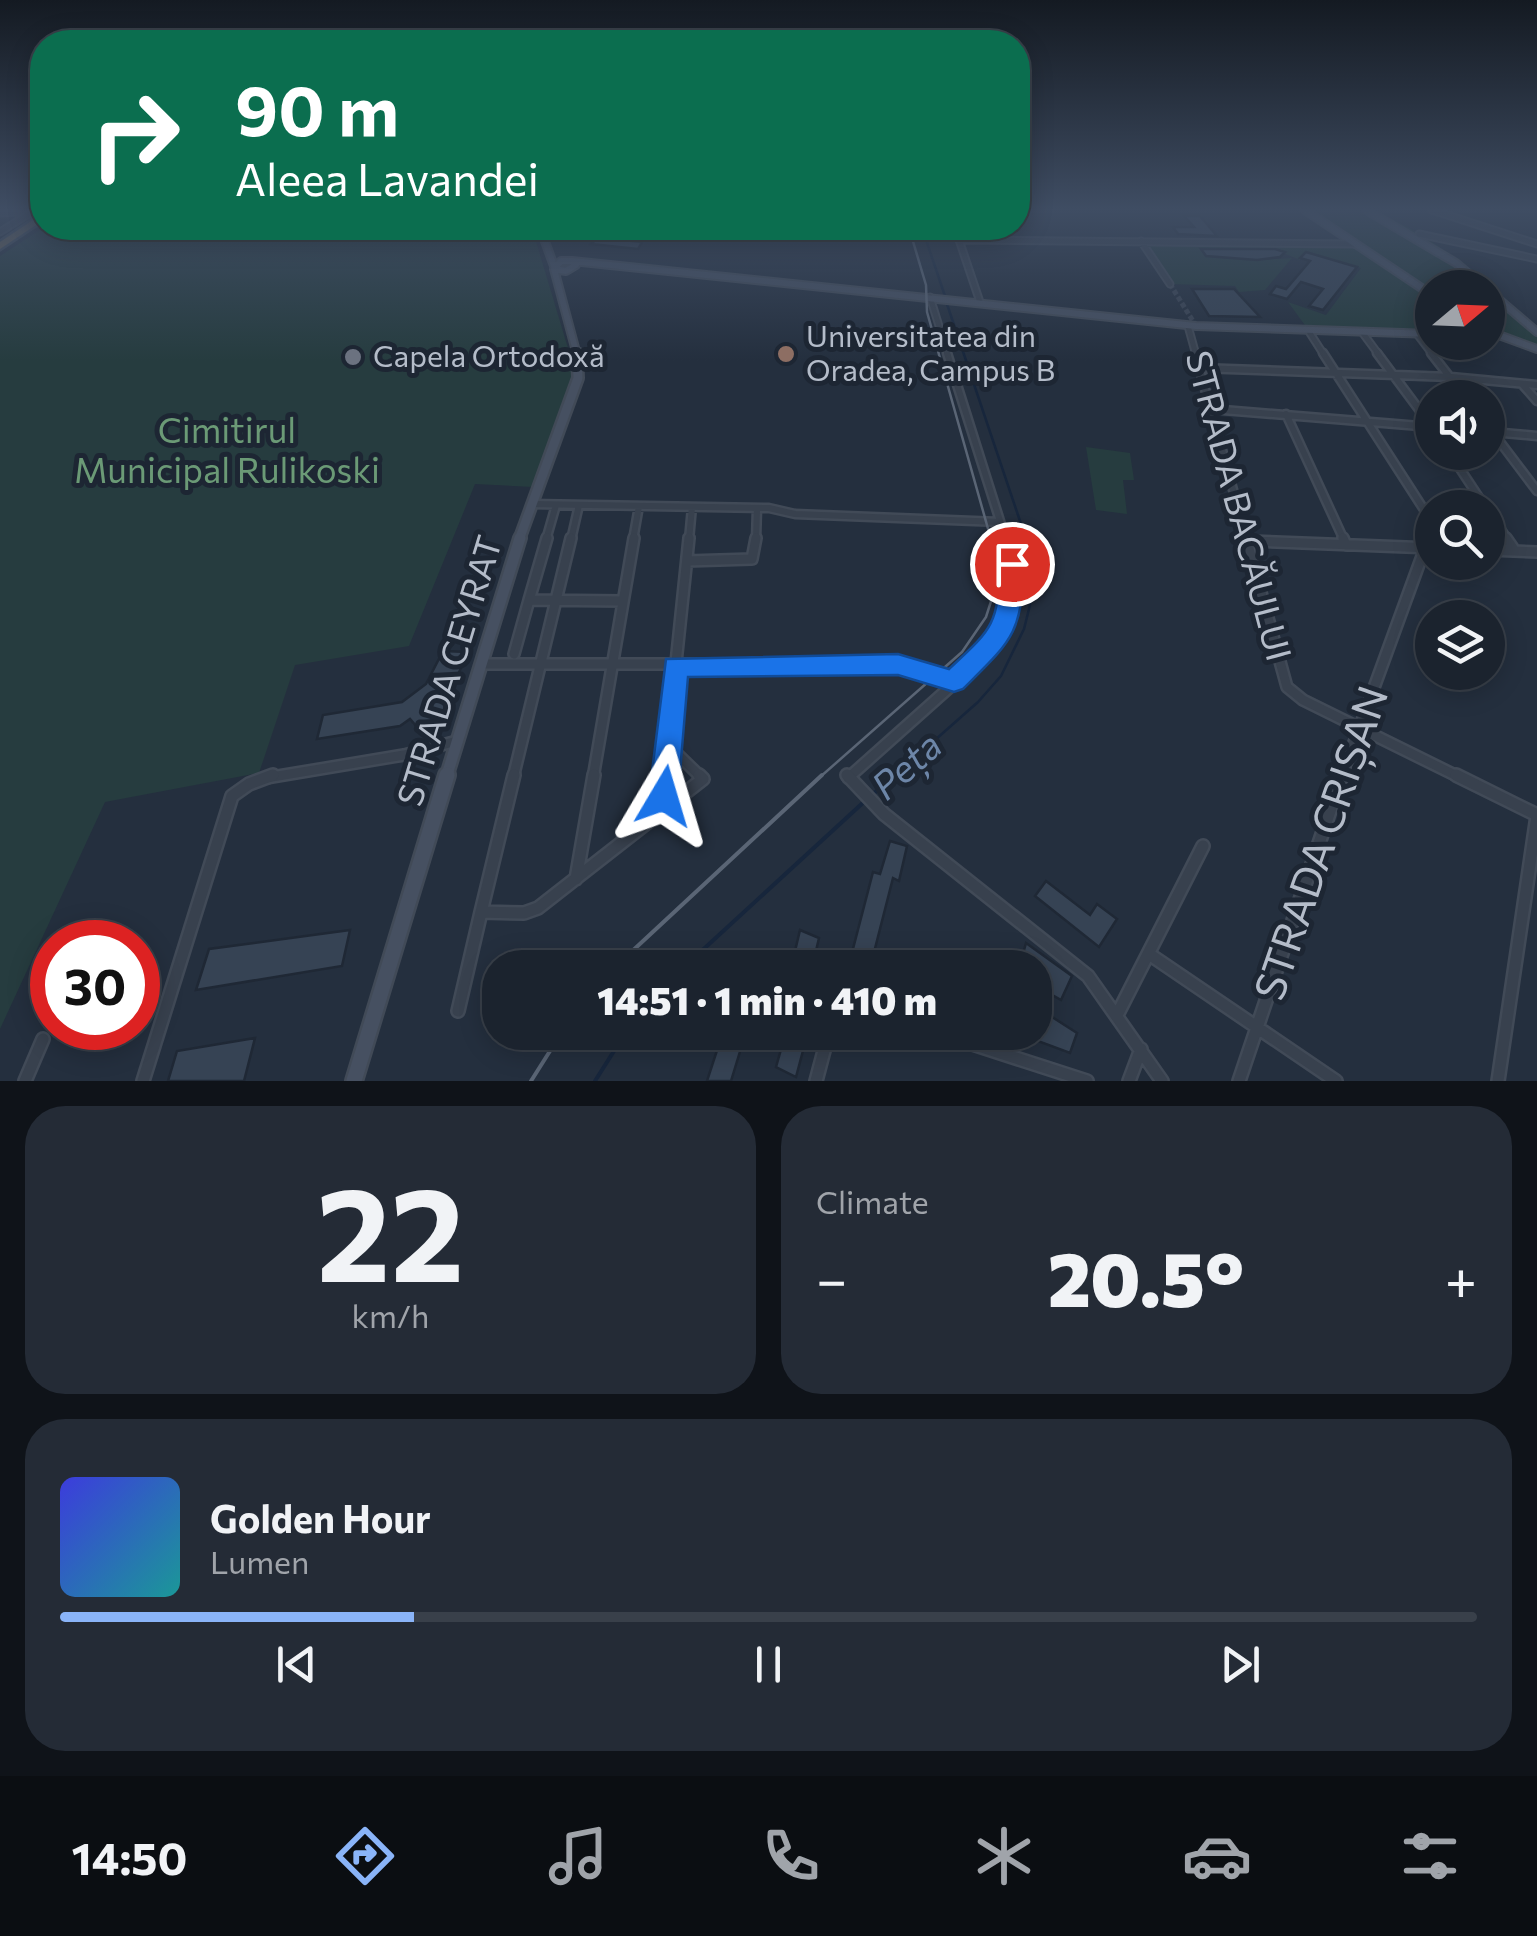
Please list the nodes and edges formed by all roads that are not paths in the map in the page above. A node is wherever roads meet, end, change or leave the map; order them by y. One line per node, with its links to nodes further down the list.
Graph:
1 (550, 260): 8 (main road, STRADA CEYRAT)
2 (562, 260): 7 (main road)
3 (967, 260): 12 (street)
4 (1154, 260): 9 (street)
5 (1379, 260): 10 (main road)
6 (1454, 260): 16 (main road)
7 (570, 265): 8 (main road); 8 (main road); 11 (main road)
8 (554, 271): 39 (main road, STRADA CEYRAT)
9 (1170, 284)
10 (1415, 284)
11 (932, 297): 12 (main road); 45 (street)
12 (980, 302): 13 (main road)
13 (1188, 326): 14 (main road); 21 (street, STRADA BACĂULUI)
14 (1308, 330): 15 (main road); 22 (street)
15 (1362, 332): 17 (main road); 23 (street)
16 (1537, 332)
17 (1415, 334)
18 (1505, 340): 19 (main road)
19 (1537, 350)
20 (1437, 360): 24 (street)
21 (1199, 368): 22 (street); 30 (street, STRADA BACĂULUI)
22 (1337, 372): 23 (street); 32 (street)
23 (1394, 375): 24 (street); 29 (street)
24 (1450, 377): 25 (street); 26 (street)
25 (1452, 380)
26 (1522, 384): 27 (street); 28 (street)
27 (1537, 385)
28 (1537, 402)
29 (1415, 404)
30 (1211, 409): 31 (street); 47 (street, STRADA BACĂULUI)
31 (1286, 414): 32 (street); 48 (street)
32 (1370, 421): 33 (street); 38 (street)
33 (1415, 425)
34 (1505, 432): 35 (street)
35 (1537, 436)
36 (1505, 450): 37 (street)
37 (1537, 491)
38 (1415, 494)
39 (530, 504): 40 (street); 59 (main road, STRADA CEYRAT)
40 (556, 505): 41 (street); 55 (street)
41 (579, 505): 42 (street); 56 (street)
42 (639, 506): 43 (street); 57 (street)
43 (692, 507): 44 (street); 53 (street)
44 (757, 508): 45 (street); 53 (street)
45 (1000, 522): 63 (street)
46 (1505, 536): 51 (street)
47 (1250, 540): 48 (street); 64 (street, STRADA BACĂULUI)
48 (1346, 545): 49 (street)
49 (1415, 547)
50 (1505, 551): 51 (street)
51 (1515, 551): 52 (street)
52 (1537, 552)
53 (686, 560): 62 (street)
54 (1416, 580): 64 (street, STRADA CRIȘAN)
55 (529, 600): 56 (street); 58 (street)
56 (555, 600): 57 (street); 60 (street)
57 (623, 601): 61 (street)
58 (514, 654)
59 (480, 664): 60 (street); 65 (main road, STRADA CEYRAT)
60 (539, 664): 61 (street); 73 (street)
61 (611, 666): 62 (street); 72 (street)
62 (675, 666): 63 (street); 66 (street)
63 (954, 681): 76 (street)
64 (1358, 726): 70 (street); 77 (street, STRADA CRIȘAN)
65 (458, 742): 67 (street); 68 (main road, STRADA CEYRAT)
66 (669, 746): 69 (street); 69 (street)
67 (426, 754): 68 (street); 83 (street)
68 (451, 762): 84 (main road, STRADA CEYRAT)
69 (662, 812): 72 (street)
70 (1537, 815): 91 (street)
71 (1202, 846): 74 (street)
72 (576, 879): 73 (street)
73 (481, 912): 75 (street)
74 (1149, 954): 76 (street); 77 (street)
75 (458, 1011)
76 (1117, 1015): 81 (street)
77 (1258, 1028): 89 (street, STRADA CRIȘAN); 90 (street)
78 (38, 1050): 82 (street)
79 (824, 1050): 85 (street)
80 (991, 1050): 86 (street)
81 (1141, 1050): 87 (street); 88 (street)
82 (25, 1081)
83 (143, 1081)
84 (354, 1081)
85 (816, 1081)
86 (1087, 1081)
87 (1129, 1081)
88 (1162, 1081)
89 (1239, 1081)
90 (1336, 1081)
91 (1498, 1081)

